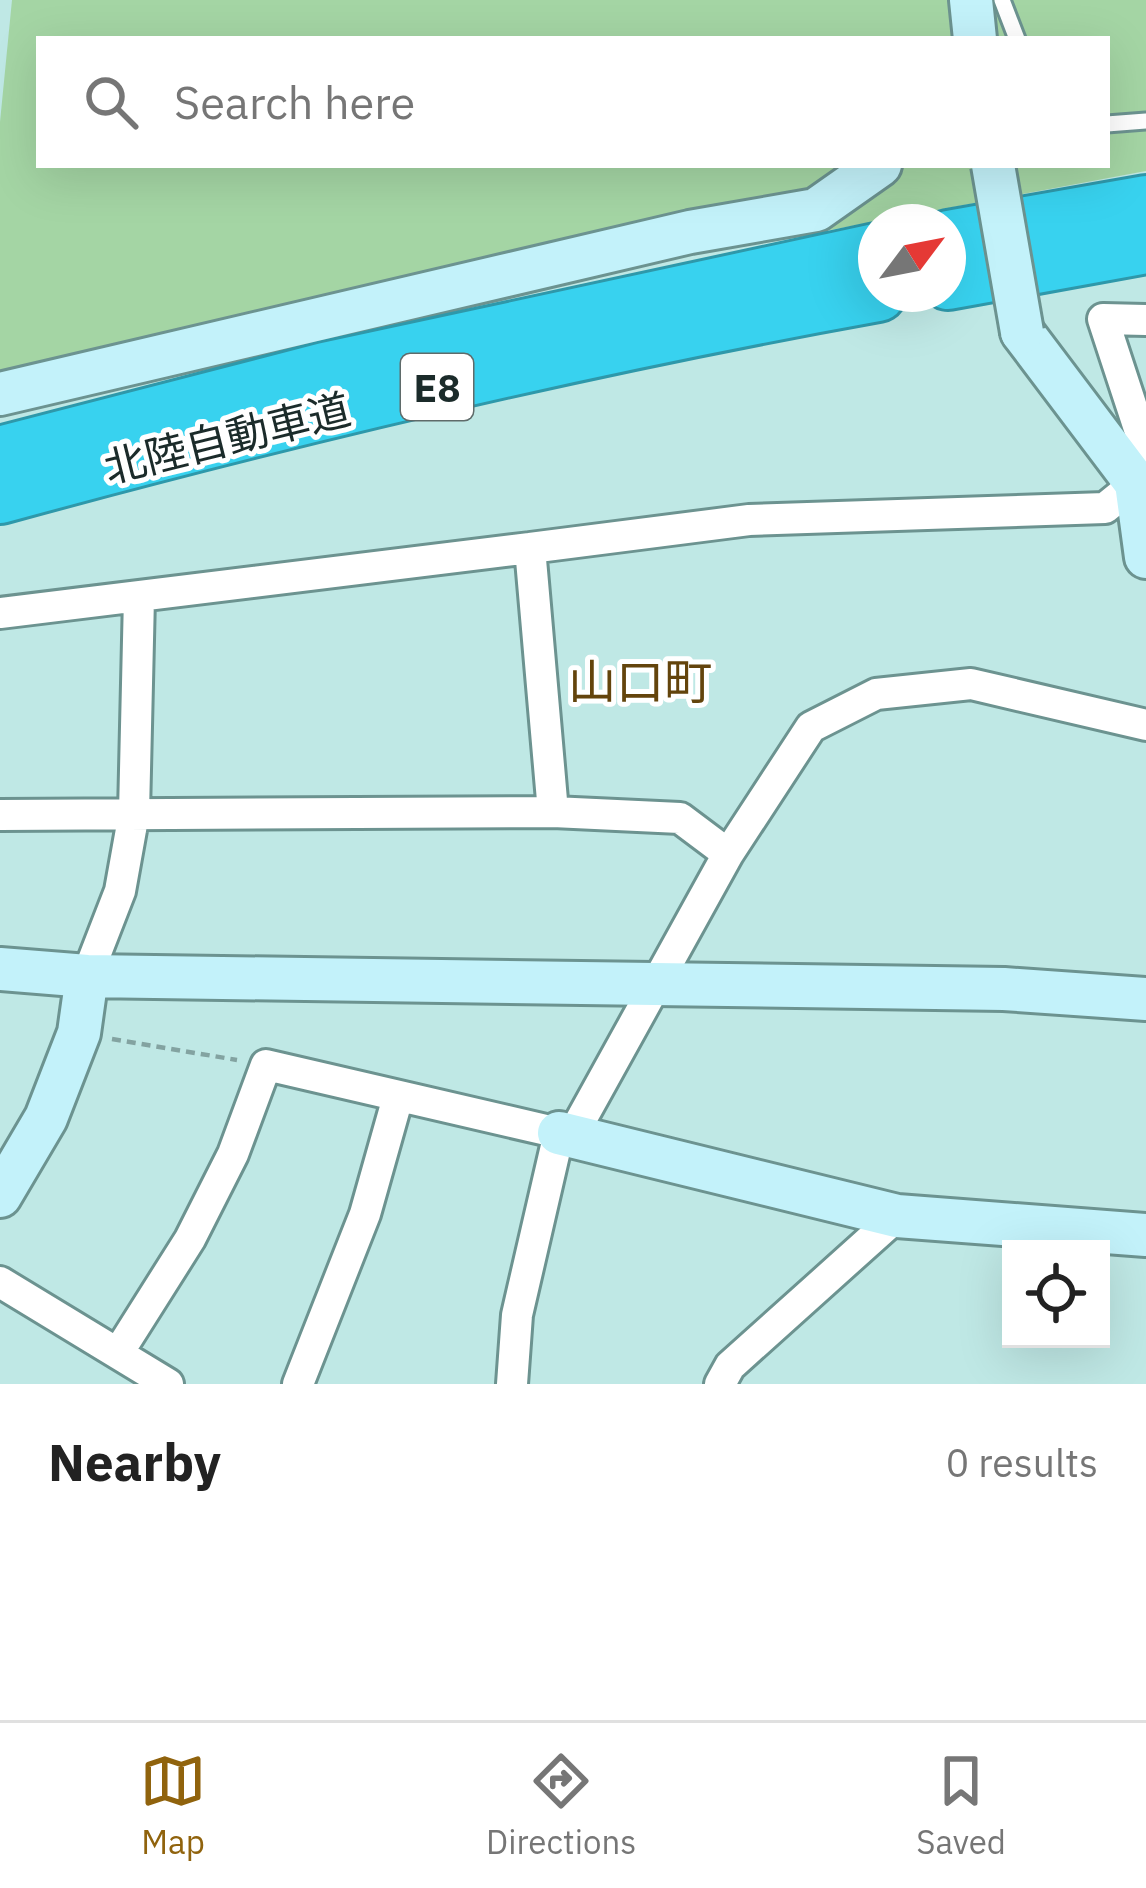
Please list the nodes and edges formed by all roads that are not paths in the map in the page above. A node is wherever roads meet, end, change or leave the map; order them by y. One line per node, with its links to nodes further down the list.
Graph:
1 (971, 0): 3 (street)
2 (1002, 0): 4 (lane)
3 (975, 36)
4 (1016, 36)
5 (1146, 121): 6 (lane)
6 (1110, 124)
7 (876, 168): 16 (street)
8 (994, 168): 18 (street, bridge)
9 (1146, 203): 10 (highway)
10 (966, 235)
11 (1146, 246): 13 (highway)
12 (858, 255): 17 (highway, 北陸自動車道 / E8)
13 (966, 278)
14 (858, 298): 19 (highway, 北陸自動車道 / E8)
15 (1146, 320): 18 (street)
16 (0, 394)
17 (0, 454)
18 (1142, 461): 20 (street); 21 (street)
19 (0, 496)
20 (530, 548): 22 (street); 25 (street)
21 (1146, 557)
22 (139, 597): 23 (street); 26 (street)
23 (0, 613)
24 (1146, 725): 28 (street)
25 (553, 812): 26 (street); 28 (street)
26 (134, 813): 27 (street); 30 (street)
27 (0, 815)
28 (728, 854): 31 (street)
29 (0, 969): 30 (street)
30 (87, 976): 31 (street); 35 (street)
31 (655, 984): 32 (street); 34 (street)
32 (1146, 999)
33 (398, 1096): 34 (street); 39 (street); 41 (street)
34 (566, 1134): 36 (street); 42 (street)
35 (0, 1196)
36 (897, 1216): 37 (street); 43 (street)
37 (1146, 1234)
38 (0, 1282): 39 (street)
39 (118, 1353): 40 (street)
40 (168, 1384)
41 (298, 1384)
42 (512, 1384)
43 (720, 1384)

